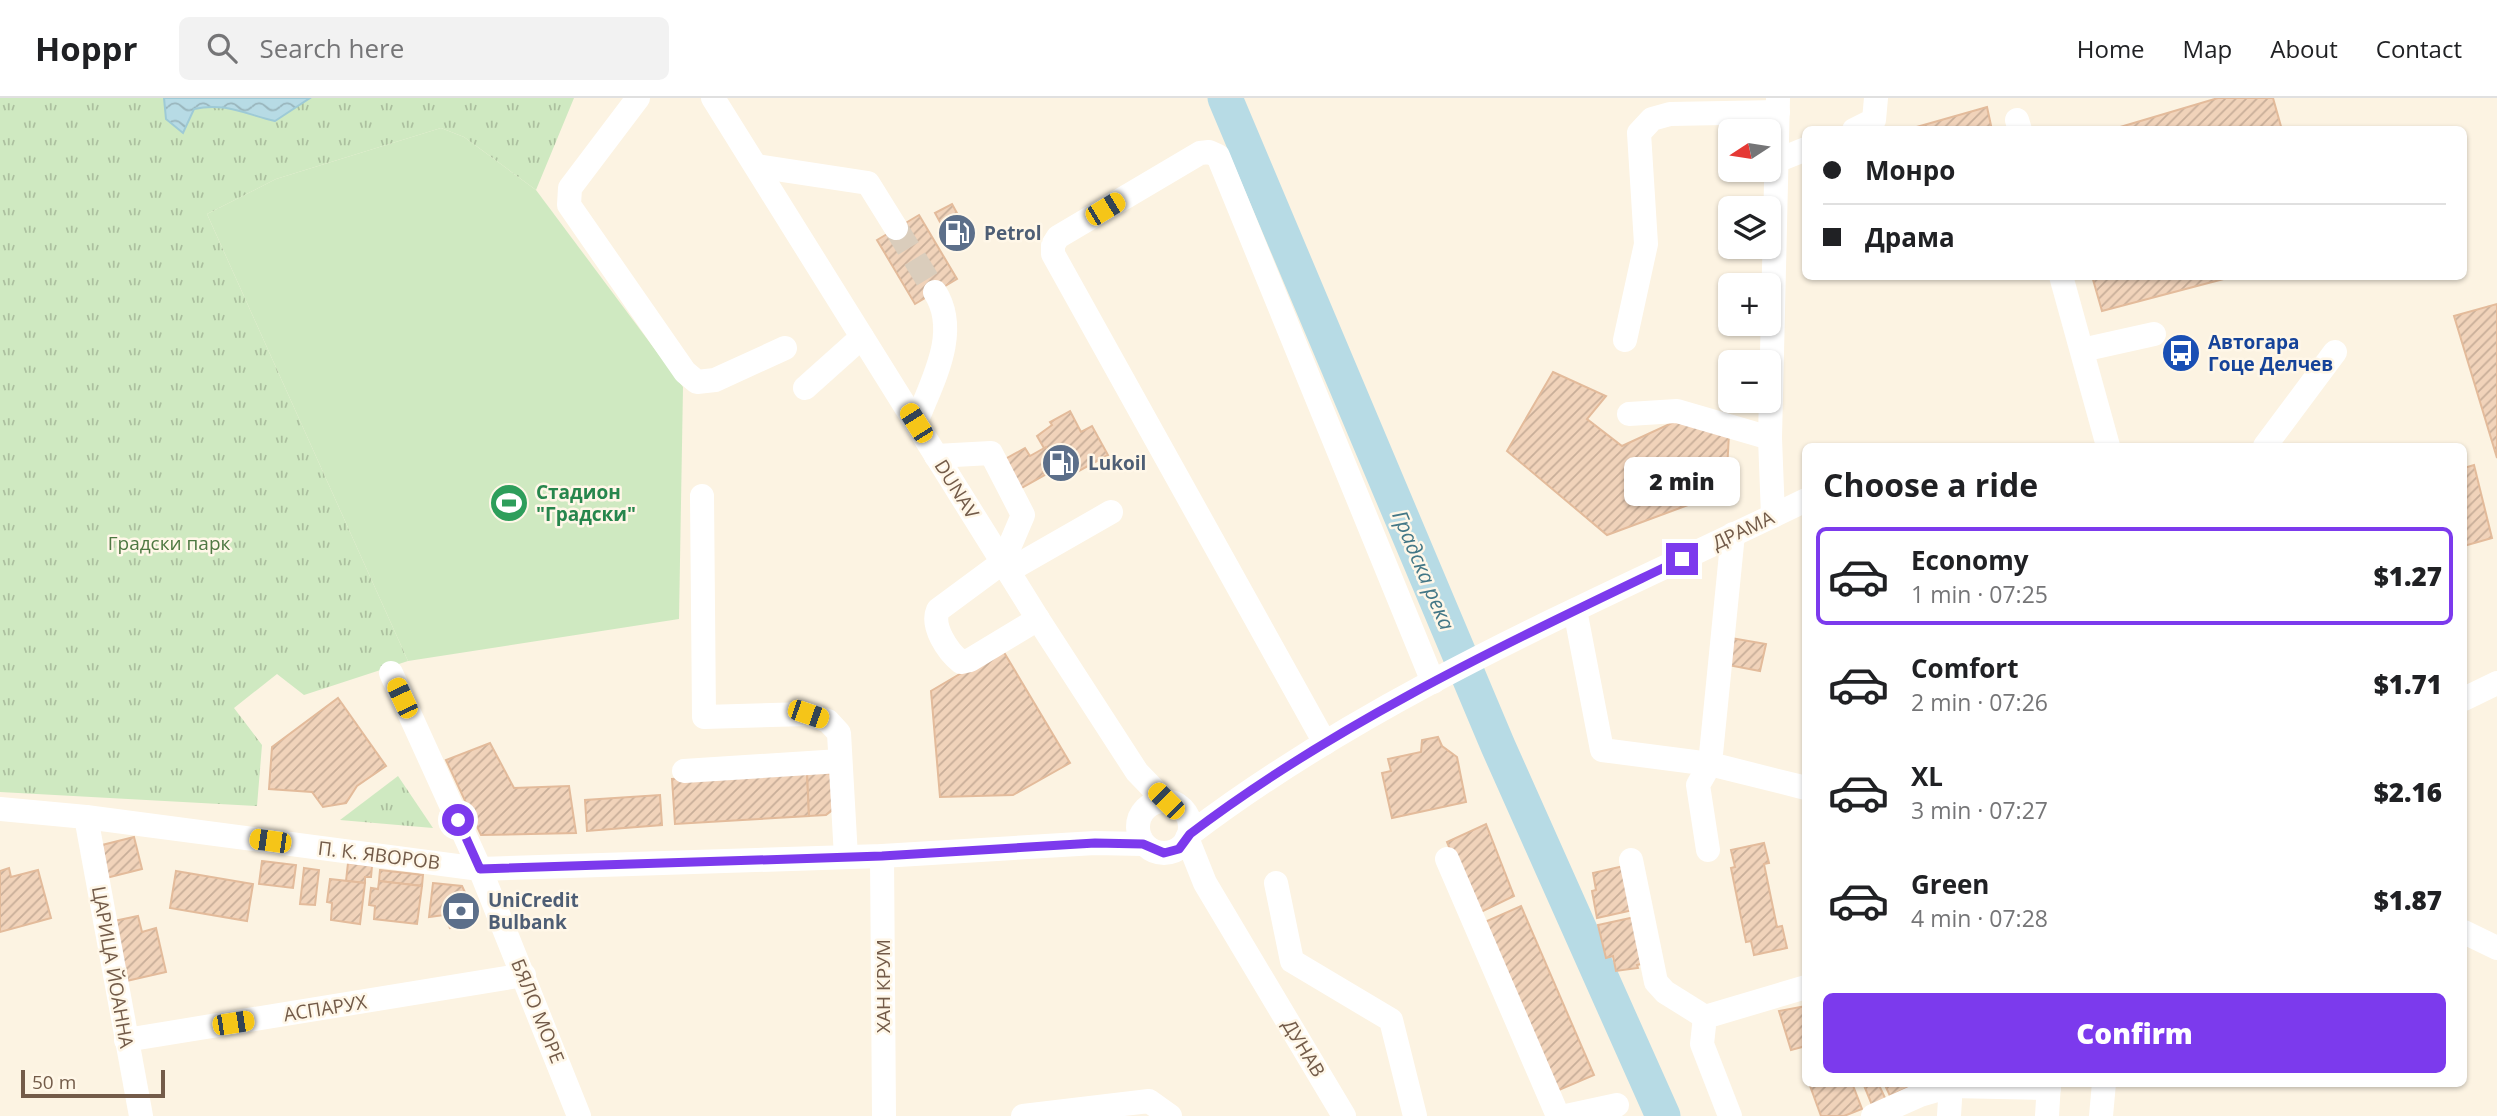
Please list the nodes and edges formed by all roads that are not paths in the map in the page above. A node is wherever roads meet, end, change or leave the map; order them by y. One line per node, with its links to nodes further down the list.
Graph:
1 (638, 98): 16 (street)
2 (713, 98): 8 (street, DUNAV)
3 (1876, 98): 5 (street)
4 (1778, 105): 15 (street)
5 (1862, 126)
6 (1802, 151): 7 (street)
7 (1782, 159)
8 (756, 166): 10 (street); 14 (street, DUNAV)
9 (1776, 182): 22 (street)
10 (896, 229)
11 (2062, 280): 17 (street)
12 (935, 292): 21 (street)
13 (2154, 334): 17 (street)
14 (862, 337): 19 (street); 21 (street, DUNAV)
15 (1625, 340)
16 (785, 348)
17 (2082, 350): 23 (street)
18 (2335, 352): 24 (street)
19 (805, 388)
20 (1629, 414): 22 (street)
21 (916, 423): 25 (street, DUNAV)
22 (1770, 438): 29 (street)
23 (2107, 443)
24 (2267, 443)
25 (936, 456): 31 (street, DUNAV); 31 (street)
26 (702, 496): 39 (street)
27 (1802, 502): 29 (street, ДРАМА)
28 (1111, 512): 31 (street)
29 (1773, 516): 30 (street, ДРАМА)
30 (1733, 534): 32 (street, ДРАМА); 41 (street)
31 (1005, 567): 33 (street, DUNAV); 33 (street)
32 (1575, 610): 35 (street, ДРАМА); 41 (street)
33 (1038, 619): 46 (street, DUNAV)
34 (391, 673): 53 (street, БЯЛО МОРЕ)
35 (1433, 682): 38 (street, П. К. ЯВОРОВ); 38 (street)
36 (2497, 683): 37 (street)
37 (2467, 698)
38 (1325, 743): 43 (street, П. К. ЯВОРОВ)
39 (841, 761): 40 (street); 50 (street)
40 (684, 771)
41 (1704, 775): 42 (street); 48 (street)
42 (1802, 787)
43 (1243, 794): 46 (street, П. К. ЯВОРОВ); 47 (street, П. К. ЯВОРОВ)
44 (0, 809): 45 (street, П. К. ЯВОРОВ)
45 (86, 817): 53 (street, П. К. ЯВОРОВ); 62 (street, ЦАРИЦА ЙОАННА)
46 (1155, 817): 47 (street); 47 (street); 49 (street, П. К. ЯВОРОВ)
47 (1183, 842): 59 (street)
48 (1708, 850)
49 (882, 856): 50 (street, П. К. ЯВОРОВ); 68 (street, ХАН КРУМ)
50 (846, 857): 53 (street, П. К. ЯВОРОВ)
51 (1447, 859): 75 (street)
52 (1631, 860): 61 (street)
53 (480, 869): 58 (street, БЯЛО МОРЕ)
54 (1276, 883): 57 (street)
55 (2467, 933): 56 (street)
56 (2497, 948)
57 (1292, 961): 59 (street); 74 (street)
58 (524, 975): 62 (street, АСПАРУХ); 70 (street, БЯЛО МОРЕ)
59 (1264, 980): 73 (street, ДУНАВ)
60 (1802, 988): 61 (street)
61 (1705, 1017): 77 (street)
62 (127, 1040): 69 (street, ЦАРИЦА ЙОАННА)
63 (1945, 1087): 78 (street)
64 (1951, 1087): 79 (street)
65 (2049, 1087): 80 (street)
66 (2104, 1087): 81 (street)
67 (1617, 1105): 76 (street)
68 (890, 1112)
69 (141, 1116)
70 (579, 1116)
71 (1023, 1116): 72 (street)
72 (1170, 1116)
73 (1344, 1116)
74 (1415, 1116)
75 (1558, 1116)
76 (1566, 1116)
77 (1730, 1116)
78 (1873, 1116)
79 (1949, 1116)
80 (2047, 1116)
81 (2101, 1116)

